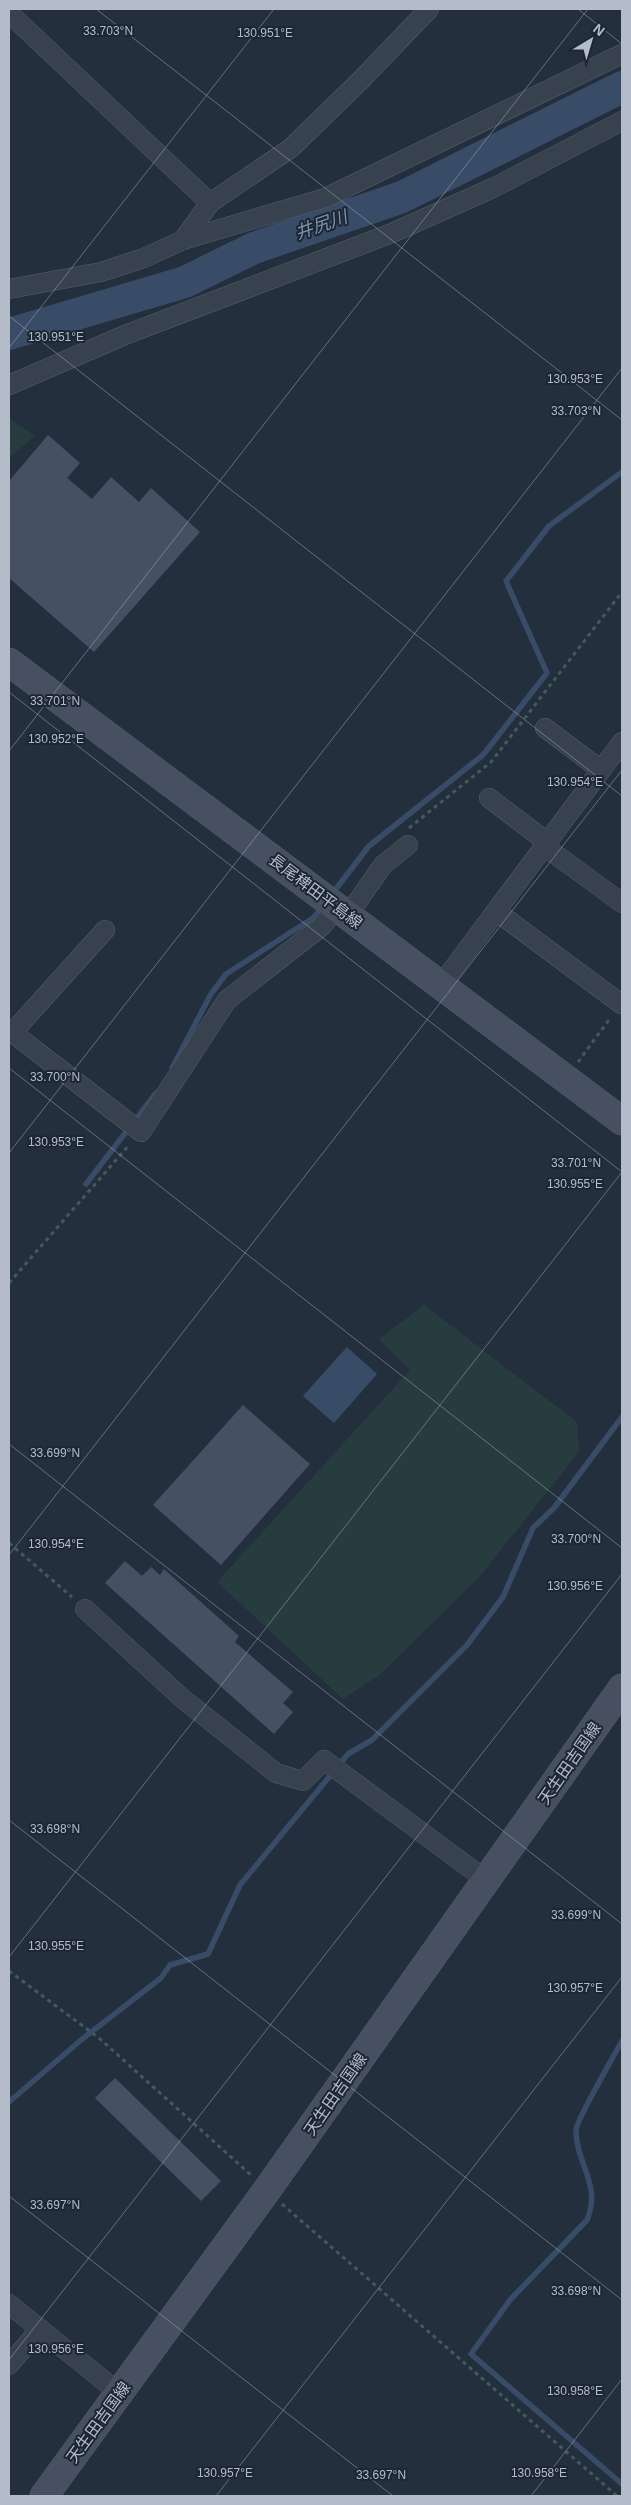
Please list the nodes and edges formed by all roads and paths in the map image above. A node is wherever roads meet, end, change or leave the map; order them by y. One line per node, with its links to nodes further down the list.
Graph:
1 (429, 9): 5 (street)
2 (9, 13): 5 (street)
3 (622, 54): 6 (street)
4 (622, 121): 8 (street)
5 (210, 204): 6 (street)
6 (183, 240): 7 (street)
7 (9, 289)
8 (9, 385)
9 (622, 592): 15 (path)
10 (9, 662): 18 (main road, 長尾稗田平島線)
11 (545, 728): 13 (street)
12 (622, 742): 13 (street)
13 (601, 770): 16 (street)
14 (489, 798): 16 (street)
15 (407, 838): 18 (street)
16 (546, 844): 17 (street); 19 (street)
17 (622, 903)
18 (342, 911): 21 (main road, 長尾稗田平島線); 26 (street)
19 (496, 911): 21 (street); 22 (street)
20 (105, 930): 23 (street)
21 (441, 985): 24 (main road, 長尾稗田平島線)
22 (621, 1004): 24 (path)
23 (11, 1032): 26 (street)
24 (565, 1079): 25 (main road, 長尾稗田平島線)
25 (622, 1121)
26 (140, 1132): 27 (path)
27 (9, 1284)
28 (9, 1543): 29 (path)
29 (85, 1609): 31 (street)
30 (622, 1688): 31 (main road, 天生田吉国線)
31 (486, 1880): 33 (main road, 天生田吉国線)
32 (9, 1971): 33 (path)
33 (267, 2190): 37 (main road, 天生田吉国線); 39 (path)
34 (9, 2304): 35 (street)
35 (40, 2329): 36 (street); 37 (street)
36 (9, 2365)
37 (119, 2393): 38 (main road, 天生田吉国線)
38 (44, 2496)
39 (617, 2496)

